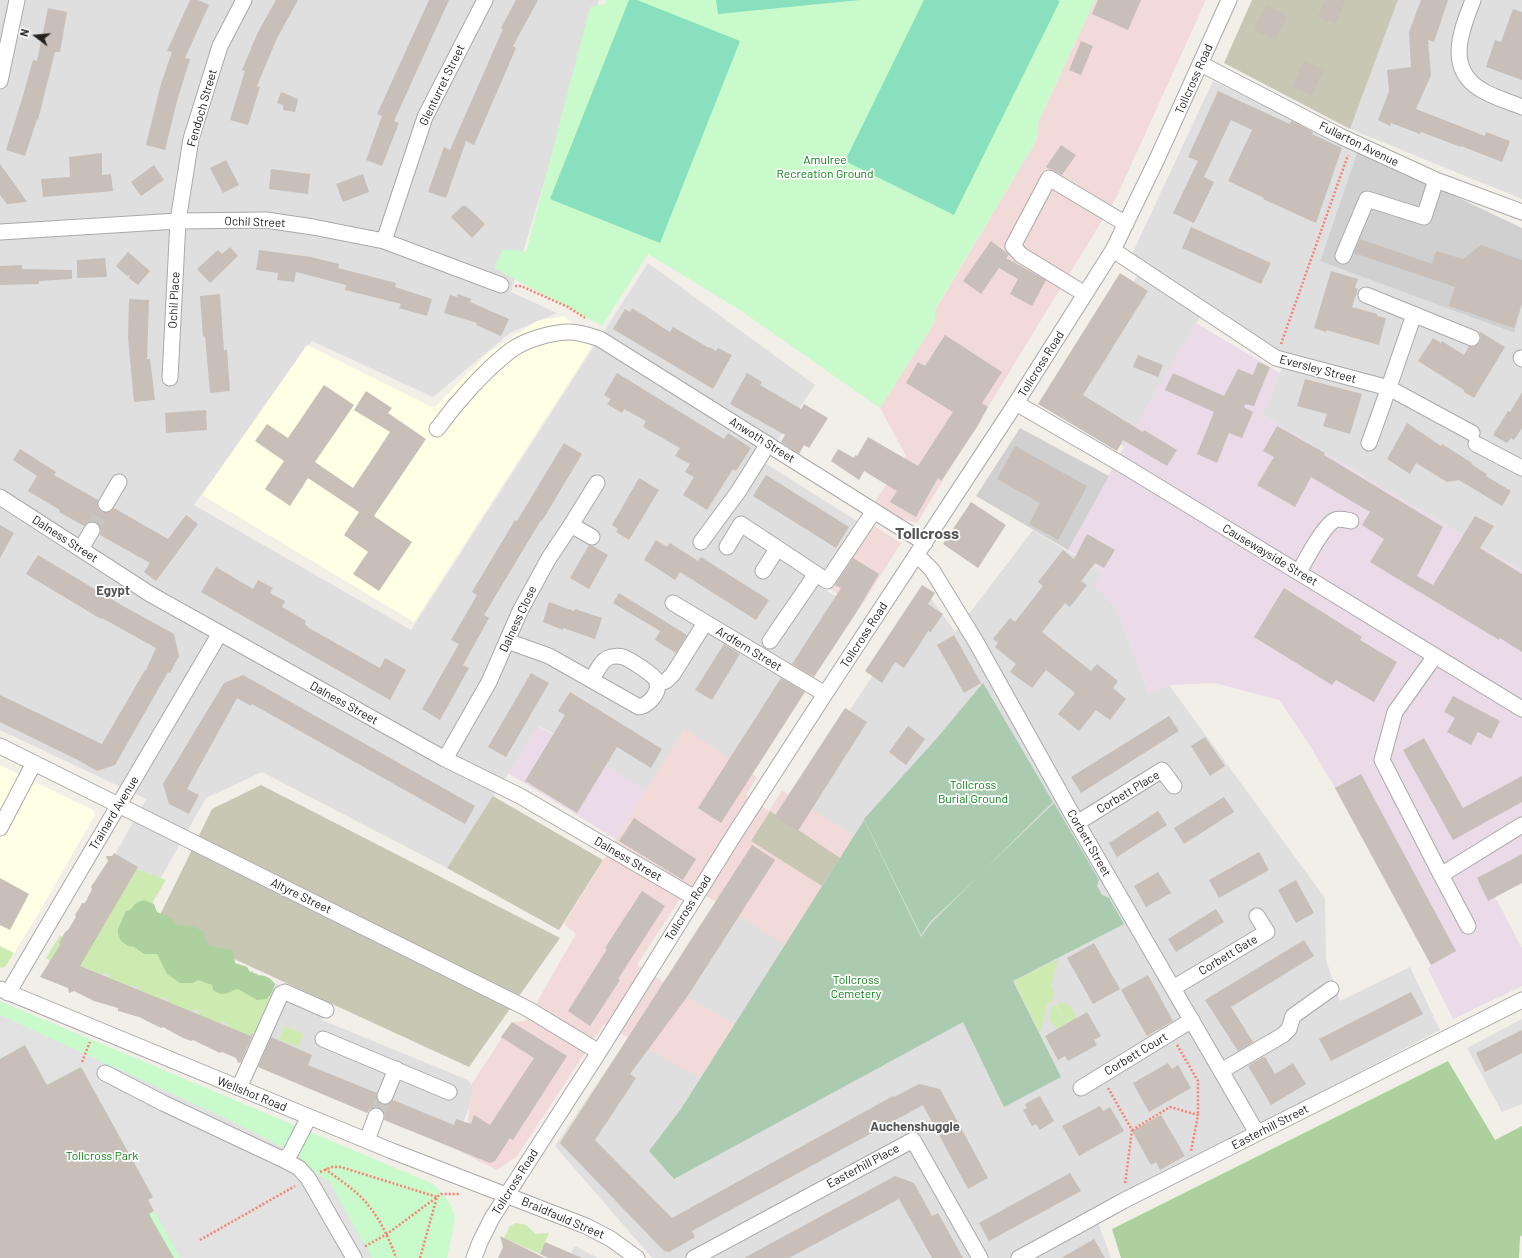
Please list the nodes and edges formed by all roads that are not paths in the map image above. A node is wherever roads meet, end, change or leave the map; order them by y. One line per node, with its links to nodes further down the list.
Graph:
1 (16, 0): 7 (street)
2 (244, 0): 11 (street, Fendoch Street)
3 (485, 0): 14 (street, Glenturret Street)
4 (1229, 0): 6 (street, Tollcross Road)
5 (1473, 0): 8 (street)
6 (1201, 64): 9 (street, Fullarton Avenue); 12 (street, Tollcross Road)
7 (0, 81)
8 (1522, 107)
9 (1436, 180): 10 (street, Fullarton Avenue); 16 (street)
10 (1522, 212)
11 (178, 221): 13 (street, Ochil Street); 14 (street, Ochil Street); 22 (street, Ochil Place)
12 (1126, 224): 15 (street, Tollcross Road); 18 (street)
13 (0, 232)
14 (384, 241): 17 (street, Ochil Street)
15 (1113, 250): 18 (street, Tollcross Road); 23 (street, Eversley Street)
16 (1344, 256)
17 (501, 285)
18 (1085, 294): 24 (street, Tollcross Road)
19 (1366, 295): 20 (street)
20 (1414, 315): 21 (street); 23 (street)
21 (1472, 338)
22 (170, 378)
23 (1390, 388): 26 (street); 28 (street, Eversley Street)
24 (1016, 403): 42 (street, Tollcross Road); 44 (street, Causewayside Street)
25 (437, 429): 27 (street, Anwoth Street)
26 (1369, 443)
27 (768, 444): 33 (street, Anwoth Street); 38 (street)
28 (1522, 468)
29 (119, 482): 32 (street)
30 (596, 483): 35 (street, Dalness Close)
31 (0, 497): 40 (street, Dalness Street)
32 (106, 504)
33 (874, 511): 42 (street, Anwoth Street); 45 (street)
34 (1351, 521): 44 (street)
35 (571, 525): 37 (street); 50 (street, Dalness Close)
36 (92, 530): 40 (street)
37 (592, 537)
38 (701, 542)
39 (727, 547): 41 (street)
40 (81, 549): 48 (street, Dalness Street)
41 (778, 549): 43 (street); 45 (street)
42 (921, 549): 54 (street, Tollcross Road); 61 (street, Corbett Street)
43 (763, 571)
44 (1299, 572): 51 (street, Causewayside Street)
45 (816, 574): 49 (street)
46 (673, 603): 47 (street, Ardfern Street)
47 (705, 623): 53 (street); 54 (street, Ardfern Street)
48 (220, 633): 57 (street, Dalness Street); 60 (street, Trainard Avenue)
49 (770, 641)
50 (507, 642): 52 (street); 57 (street, Dalness Close)
51 (1435, 656): 55 (street, Causewayside Street); 64 (street)
52 (591, 680): 53 (street); 53 (street)
53 (657, 684)
54 (825, 694): 65 (street, Tollcross Road)
55 (1522, 709)
56 (0, 746): 58 (street, Altyre Street)
57 (445, 759): 65 (street, Dalness Street)
58 (34, 763): 60 (street, Altyre Street); 63 (street)
59 (1174, 786): 61 (street, Corbett Place)
60 (119, 805): 70 (street, Trainard Avenue); 75 (street, Altyre Street)
61 (1077, 823): 68 (street, Corbett Street)
62 (1522, 825): 64 (street)
63 (0, 828)
64 (1441, 875): 67 (street)
65 (695, 898): 75 (street, Tollcross Road)
66 (1257, 916): 68 (street, Corbett Gate)
67 (1468, 926)
68 (1173, 988): 73 (street, Corbett Street)
69 (1331, 989): 77 (street)
70 (4, 991): 79 (street, Wellshot Road)
71 (1522, 1000): 85 (street, Easterhill Street)
72 (326, 1010): 79 (street)
73 (1192, 1020): 77 (street, Corbett Street); 80 (street, Corbett Court)
74 (323, 1039): 76 (street)
75 (599, 1052): 88 (street, Tollcross Road)
76 (396, 1069): 81 (street); 82 (street)
77 (1221, 1071): 85 (street, Corbett Street)
78 (105, 1073): 87 (street)
79 (239, 1088): 84 (street, Wellshot Road)
80 (1081, 1088)
81 (449, 1092)
82 (384, 1096)
83 (376, 1116): 86 (street)
84 (308, 1117): 86 (street, Wellshot Road); 87 (street)
85 (1257, 1133): 94 (street, Easterhill Street)
86 (367, 1140): 88 (street, Wellshot Road)
87 (284, 1160): 89 (street)
88 (507, 1194): 90 (street, Tollcross Road); 91 (street, Braidfauld Street)
89 (354, 1258)
90 (474, 1258)
91 (637, 1258)
92 (694, 1258): 93 (street, Easterhill Place)
93 (980, 1258)
94 (1019, 1258)

